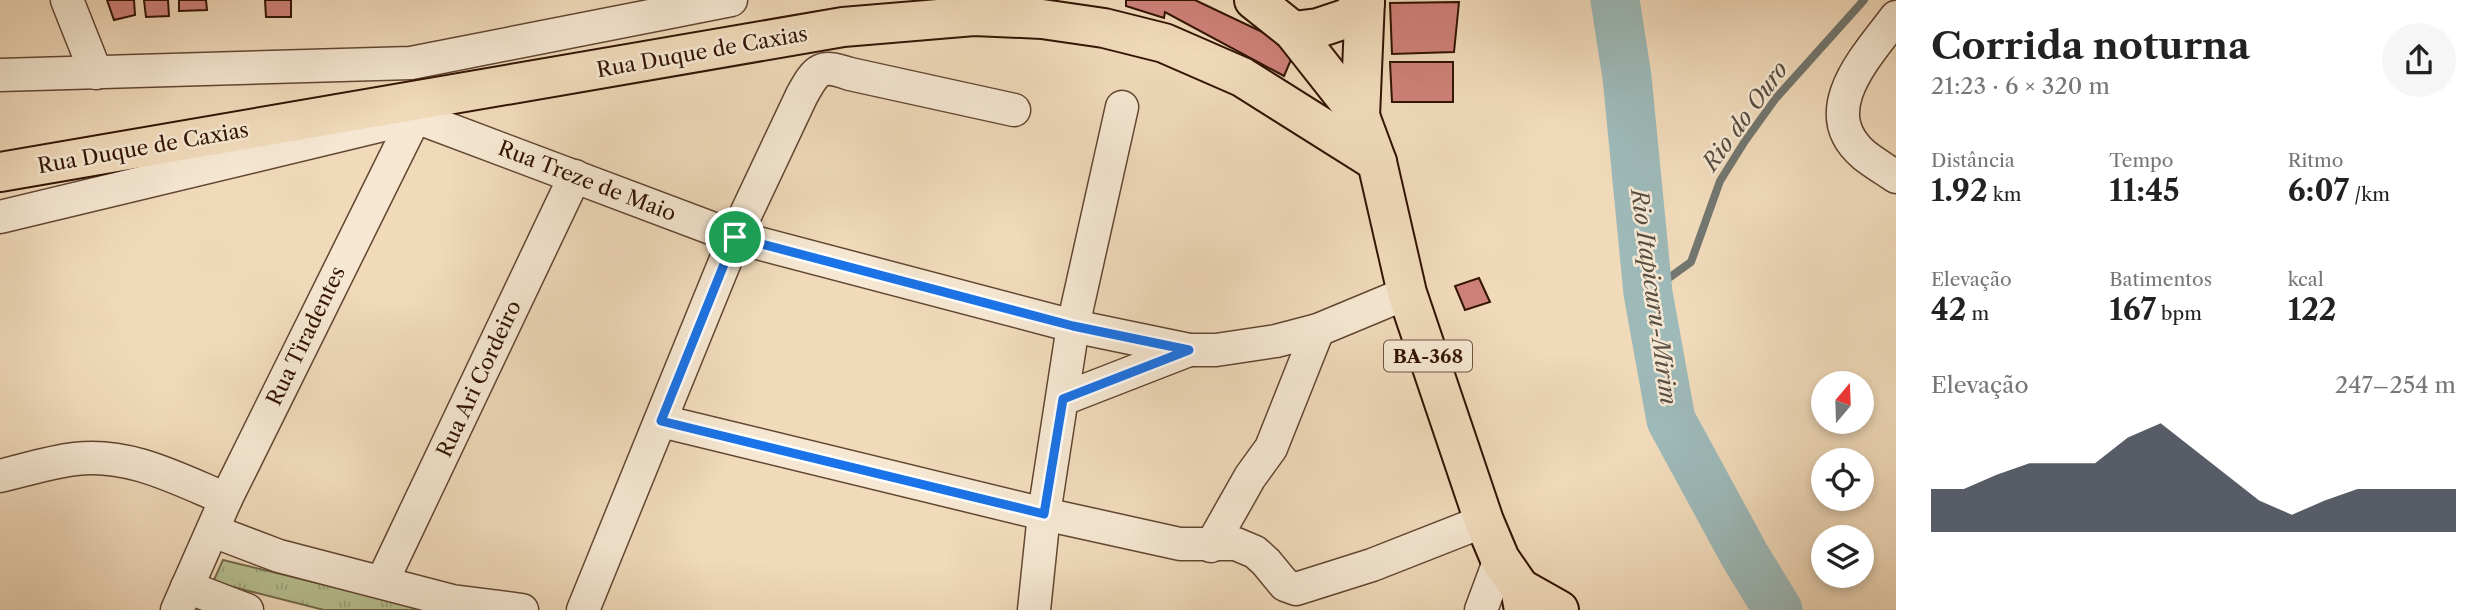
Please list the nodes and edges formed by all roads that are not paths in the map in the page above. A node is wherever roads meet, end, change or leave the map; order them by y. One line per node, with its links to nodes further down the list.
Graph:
1 (67, 0): 8 (street)
2 (1254, 0): 6 (main road, BA-368)
3 (715, 1): 7 (street, Rua Duque de Caxias)
4 (1365, 2): 6 (main road); 13 (main road)
5 (1896, 17): 17 (street)
6 (1293, 31): 13 (main road, BA-368)
7 (411, 63): 8 (street, Rua Duque de Caxias); 11 (street)
8 (96, 73): 9 (street, Rua Duque de Caxias)
9 (0, 75)
10 (1122, 107): 21 (street)
11 (419, 109): 14 (main road, Rua Duque de Caxias); 15 (main road, Rua Duque de Caxias); 16 (street, Rua Treze de Maio); 18 (street, Rua Duque de Caxias); 27 (street, Rua Tiradentes)
12 (1014, 110): 19 (street, Rua Duque de Caxias)
13 (1360, 116): 14 (main road, BA-368)
14 (1377, 162): 20 (main road, BA-368)
15 (0, 172)
16 (575, 176): 19 (street, Rua Treze de Maio); 32 (street, Rua Ari Cordeiro)
17 (1896, 177)
18 (0, 217)
19 (735, 237): 21 (street, Rua Treze de Maio); 25 (street)
20 (1407, 293): 22 (street, Rua Treze de Maio); 29 (main road, BA-368)
21 (1073, 326): 23 (street, Rua Treze de Maio); 24 (street)
22 (1318, 330): 23 (street, Rua Treze de Maio); 31 (street)
23 (1189, 350): 24 (street)
24 (1063, 399): 28 (street)
25 (661, 421): 28 (street); 38 (street)
26 (0, 475): 27 (street)
27 (226, 499): 30 (street, Rua Tiradentes)
28 (1044, 514): 31 (street); 39 (street)
29 (1484, 521): 31 (street); 33 (main road, BA-368)
30 (213, 531): 32 (street); 34 (street, Rua Tiradentes)
31 (1211, 546)
32 (382, 582): 35 (street)
33 (1515, 585): 40 (street); 41 (main road)
34 (182, 598): 36 (street)
35 (451, 606): 37 (street)
36 (247, 610)
37 (522, 610)
38 (583, 610)
39 (1034, 610)
40 (1480, 610)
41 (1559, 610)

